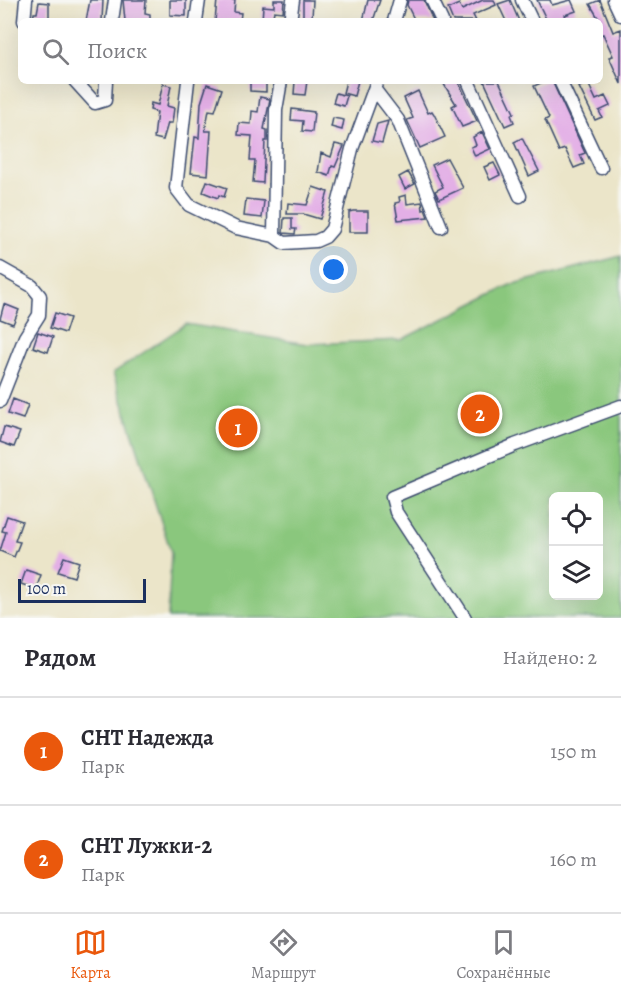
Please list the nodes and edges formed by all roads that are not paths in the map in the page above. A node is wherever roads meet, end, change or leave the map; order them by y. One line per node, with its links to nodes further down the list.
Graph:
1 (26, 0): 10 (street)
2 (115, 0): 11 (street)
3 (199, 0): 12 (street)
4 (293, 0): 13 (street)
5 (400, 0): 14 (street)
6 (432, 0): 15 (street)
7 (522, 0): 16 (street)
8 (614, 0): 9 (street)
9 (621, 15)
10 (24, 18)
11 (112, 18)
12 (196, 18)
13 (290, 18)
14 (395, 18)
15 (441, 18)
16 (531, 18)
17 (78, 84): 18 (street)
18 (106, 84)
19 (188, 84): 27 (street)
20 (280, 84): 27 (street)
21 (469, 84): 25 (street)
22 (561, 84): 24 (street)
23 (376, 86): 26 (street); 27 (street)
24 (602, 168)
25 (520, 196)
26 (441, 227)
27 (274, 236)
28 (0, 268): 29 (street)
29 (0, 401)
30 (621, 406): 31 (street)
31 (465, 618)

